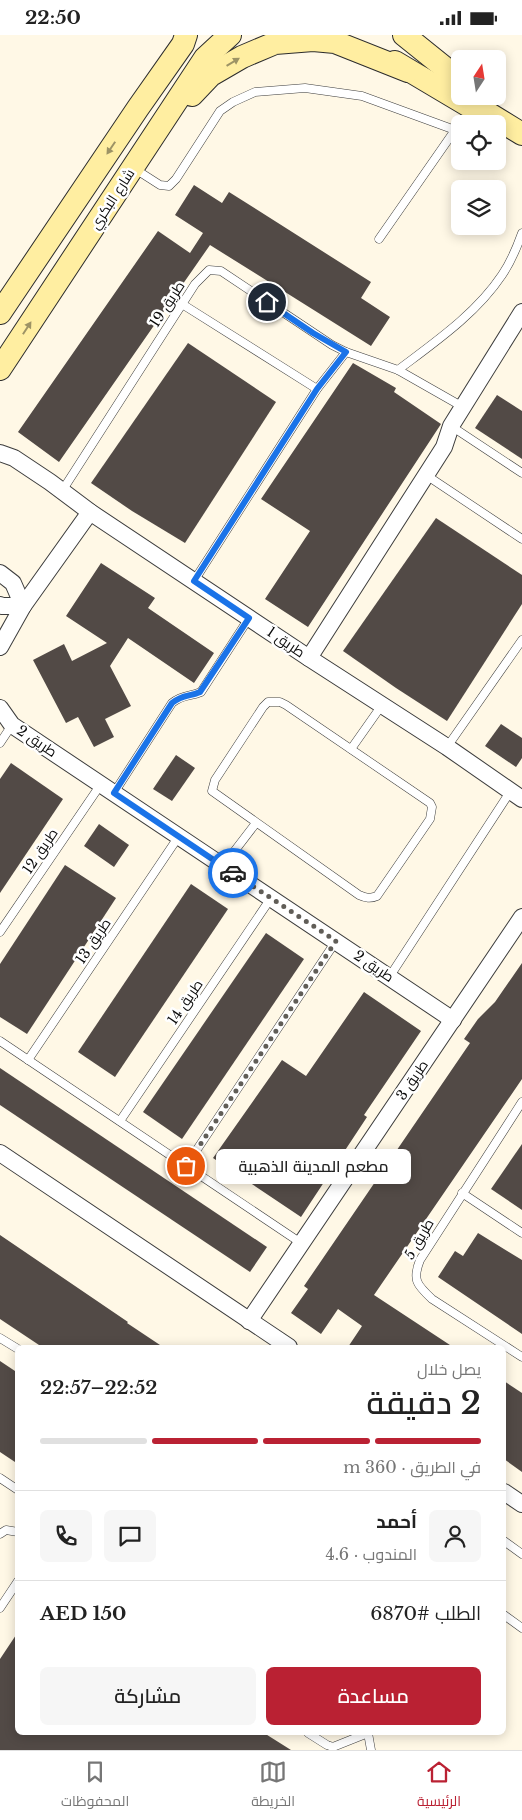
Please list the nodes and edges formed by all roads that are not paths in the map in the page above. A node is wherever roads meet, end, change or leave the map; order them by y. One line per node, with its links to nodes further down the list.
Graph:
1 (168, 35): 13 (main road)
2 (186, 35): 13 (main road, شارع البكري)
3 (230, 35): 16 (main road, شارع البكري)
4 (356, 35): 8 (main road)
5 (404, 35): 7 (main road)
6 (415, 35): 7 (main road)
7 (434, 60): 9 (main road)
8 (408, 71): 10 (main road); 16 (main road, one-way to 8)
9 (451, 73)
10 (451, 95)
11 (478, 105): 14 (lane)
12 (483, 105): 17 (main road)
13 (138, 108): 24 (main road, شارع البكري, one-way to 24)
14 (471, 115)
15 (451, 126): 19 (lane)
16 (158, 130): 19 (main road, شارع البكري)
17 (522, 134)
18 (451, 138): 21 (lane)
19 (133, 167): 26 (main road, شارع البكري, one-way to 19)
20 (522, 233): 27 (lane)
21 (379, 239)
22 (182, 304): 25 (lane, طريق 19); 28 (lane); 34 (lane, طريق 19)
23 (522, 312): 29 (street)
24 (0, 313)
25 (346, 352): 27 (lane, طريق 19); 28 (lane)
26 (0, 369)
27 (398, 371): 29 (lane, طريق 19)
28 (317, 389): 38 (lane)
29 (463, 407): 30 (street)
30 (451, 425): 32 (lane); 33 (street)
31 (0, 453): 34 (street, طريق 1)
32 (522, 473)
33 (426, 475): 36 (lane); 44 (street)
34 (62, 491): 35 (street, طريق 1)
35 (90, 511): 38 (street, طريق 1); 40 (street)
36 (522, 539)
37 (0, 573): 40 (street)
38 (194, 581): 41 (street, طريق 1)
39 (0, 605): 40 (street)
40 (23, 606): 43 (street)
41 (249, 618): 44 (street, طريق 1); 51 (lane, طريق 12)
42 (522, 640): 49 (lane)
43 (0, 647)
44 (309, 658): 45 (street, طريق 1)
45 (382, 705): 49 (street, طريق 1); 50 (lane)
46 (0, 708): 47 (street, طريق 2)
47 (12, 725): 48 (lane); 51 (street, طريق 2)
48 (0, 743)
49 (447, 747): 52 (street, طريق 1)
50 (351, 749): 53 (lane); 53 (lane)
51 (107, 788): 54 (street, طريق 2); 58 (lane, طريق 12)
52 (516, 795): 60 (lane)
53 (256, 823): 55 (lane)
54 (179, 836): 55 (street, طريق 2); 63 (lane, طريق 13)
55 (223, 865): 56 (street, طريق 2)
56 (271, 898): 59 (street, طريق 2); 65 (lane, طريق 14)
57 (522, 917): 61 (street, طريق 3)
58 (0, 933)
59 (336, 941): 60 (street, طريق 2); 67 (lane)
60 (390, 976): 61 (street, طريق 2)
61 (454, 1020): 70 (street, طريق 3)
62 (0, 1041): 63 (lane)
63 (28, 1060): 65 (lane)
64 (522, 1104): 68 (lane, طريق 5)
65 (120, 1121): 67 (lane)
66 (0, 1153): 71 (street)
67 (186, 1166): 70 (lane)
68 (462, 1193): 69 (lane); 74 (lane, طريق 5)
69 (522, 1233)
70 (301, 1243): 71 (street, طريق 3)
71 (249, 1321): 73 (street)
72 (0, 1338): 75 (lane)
73 (286, 1345)
74 (503, 1345)
75 (15, 1347)
76 (506, 1347): 77 (lane, طريق 5)
77 (522, 1357)
78 (0, 1478): 79 (lane)
79 (15, 1488)
80 (506, 1493): 81 (street)
81 (522, 1504)
82 (15, 1532): 83 (lane)
83 (0, 1534)
84 (506, 1542): 85 (lane)
85 (522, 1554)
86 (15, 1586): 87 (lane)
87 (0, 1608)
88 (506, 1616): 89 (lane)
89 (522, 1628)
90 (311, 1735): 91 (lane)
91 (363, 1735)
92 (368, 1735): 93 (lane)
93 (371, 1750)

